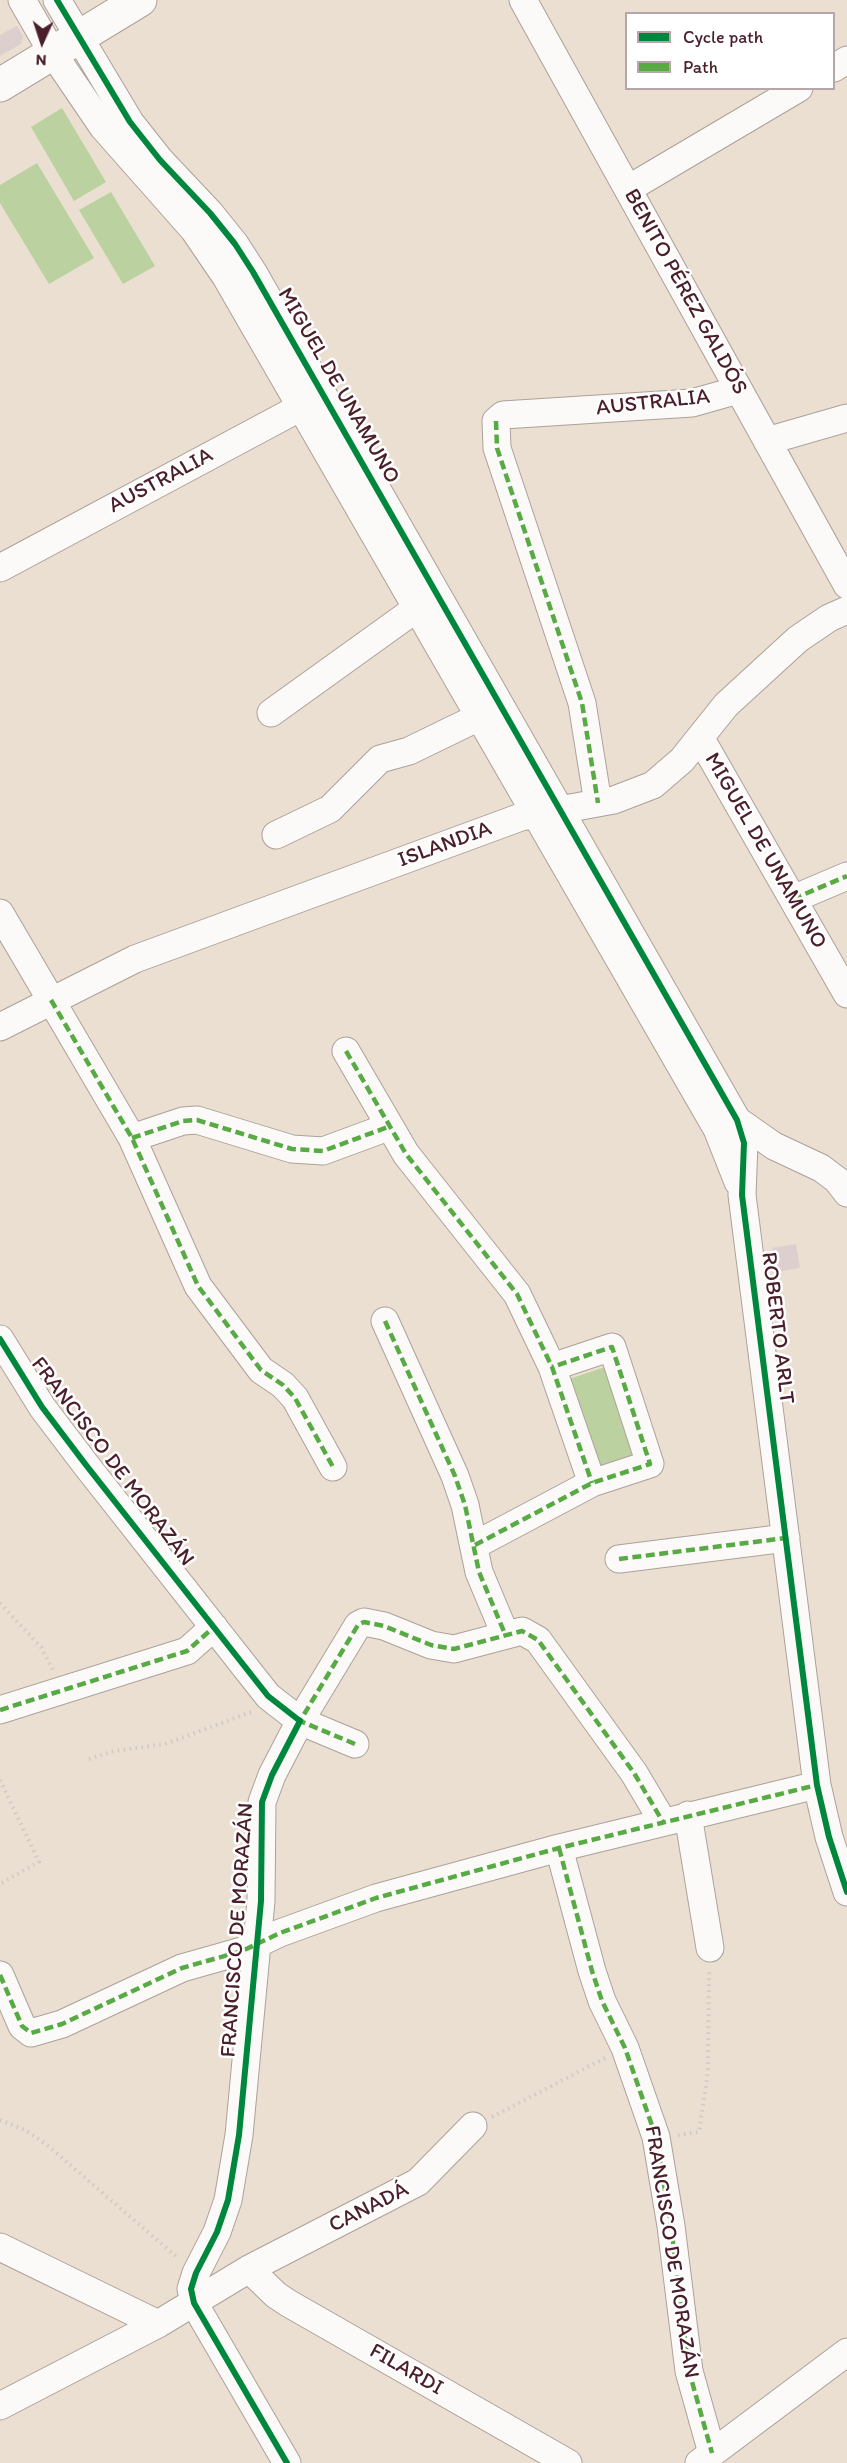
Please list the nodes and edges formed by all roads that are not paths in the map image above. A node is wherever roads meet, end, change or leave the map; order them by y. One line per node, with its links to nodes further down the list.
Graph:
1 (22, 0): 5 (street, MIGUEL DE UNAMUNO)
2 (57, 0): 5 (street, MIGUEL DE UNAMUNO)
3 (140, 0): 5 (main road)
4 (523, 0): 8 (street, BENITO PÉREZ GALDÓS)
5 (65, 45): 6 (main road); 10 (street, MIGUEL DE UNAMUNO)
6 (0, 85)
7 (796, 90): 8 (street)
8 (628, 189): 9 (street, BENITO PÉREZ GALDÓS)
9 (738, 390): 12 (street, BENITO PÉREZ GALDÓS); 20 (street, AUSTRALIA)
10 (312, 401): 13 (street, AUSTRALIA); 15 (street, MIGUEL DE UNAMUNO); 21 (street, MIGUEL DE UNAMUNO)
11 (847, 418): 12 (street)
12 (768, 441): 14 (street, BENITO PÉREZ GALDÓS)
13 (0, 568)
14 (847, 585)
15 (417, 608): 17 (street); 18 (street, MIGUEL DE UNAMUNO)
16 (847, 610): 19 (street, ISLANDIA)
17 (271, 713)
18 (479, 717): 21 (street, MIGUEL DE UNAMUNO); 22 (street)
19 (701, 739): 20 (street, ISLANDIA); 24 (street, MIGUEL DE UNAMUNO)
20 (598, 803): 21 (street, ISLANDIA)
21 (547, 811): 27 (street, ISLANDIA); 30 (street, ROBERTO ARLT); 34 (street, ROBERTO ARLT)
22 (276, 835)
23 (847, 876): 24 (street)
24 (793, 899): 26 (street, MIGUEL DE UNAMUNO)
25 (0, 913): 27 (street)
26 (847, 993)
27 (51, 1000): 28 (street, ISLANDIA); 32 (street)
28 (0, 1027)
29 (346, 1051): 31 (street)
30 (737, 1120): 33 (street); 34 (street, ROBERTO ARLT)
31 (388, 1127): 32 (street); 37 (street)
32 (132, 1138): 38 (street)
33 (847, 1193)
34 (742, 1195): 40 (street, ROBERTO ARLT)
35 (385, 1321): 41 (street)
36 (0, 1339): 43 (street, FRANCISCO DE MORAZÁN)
37 (552, 1367): 39 (street); 39 (street)
38 (333, 1467)
39 (592, 1483): 41 (street)
40 (786, 1538): 42 (street); 48 (street, ROBERTO ARLT)
41 (475, 1545): 44 (street)
42 (619, 1559)
43 (214, 1627): 45 (street); 46 (street, FRANCISCO DE MORAZÁN)
44 (505, 1634): 46 (street); 49 (street)
45 (0, 1710)
46 (300, 1722): 47 (street); 52 (street, FRANCISCO DE MORAZÁN)
47 (355, 1744)
48 (817, 1785): 49 (street); 51 (street, ROBERTO ARLT)
49 (676, 1818): 50 (street); 53 (street)
50 (560, 1848): 52 (street); 62 (street, FRANCISCO DE MORAZÁN)
51 (847, 1892)
52 (256, 1945): 54 (street); 58 (street, FRANCISCO DE MORAZÁN)
53 (710, 1948)
54 (0, 1975)
55 (473, 2126): 57 (street, CANADÁ)
56 (0, 2247): 59 (street)
57 (249, 2269): 58 (street, CANADÁ); 64 (street, FILARDI)
58 (194, 2303): 59 (street, CANADÁ); 63 (street)
59 (158, 2324): 61 (street)
60 (847, 2352): 62 (street)
61 (0, 2406)
62 (705, 2458)
63 (287, 2463)
64 (568, 2463)

